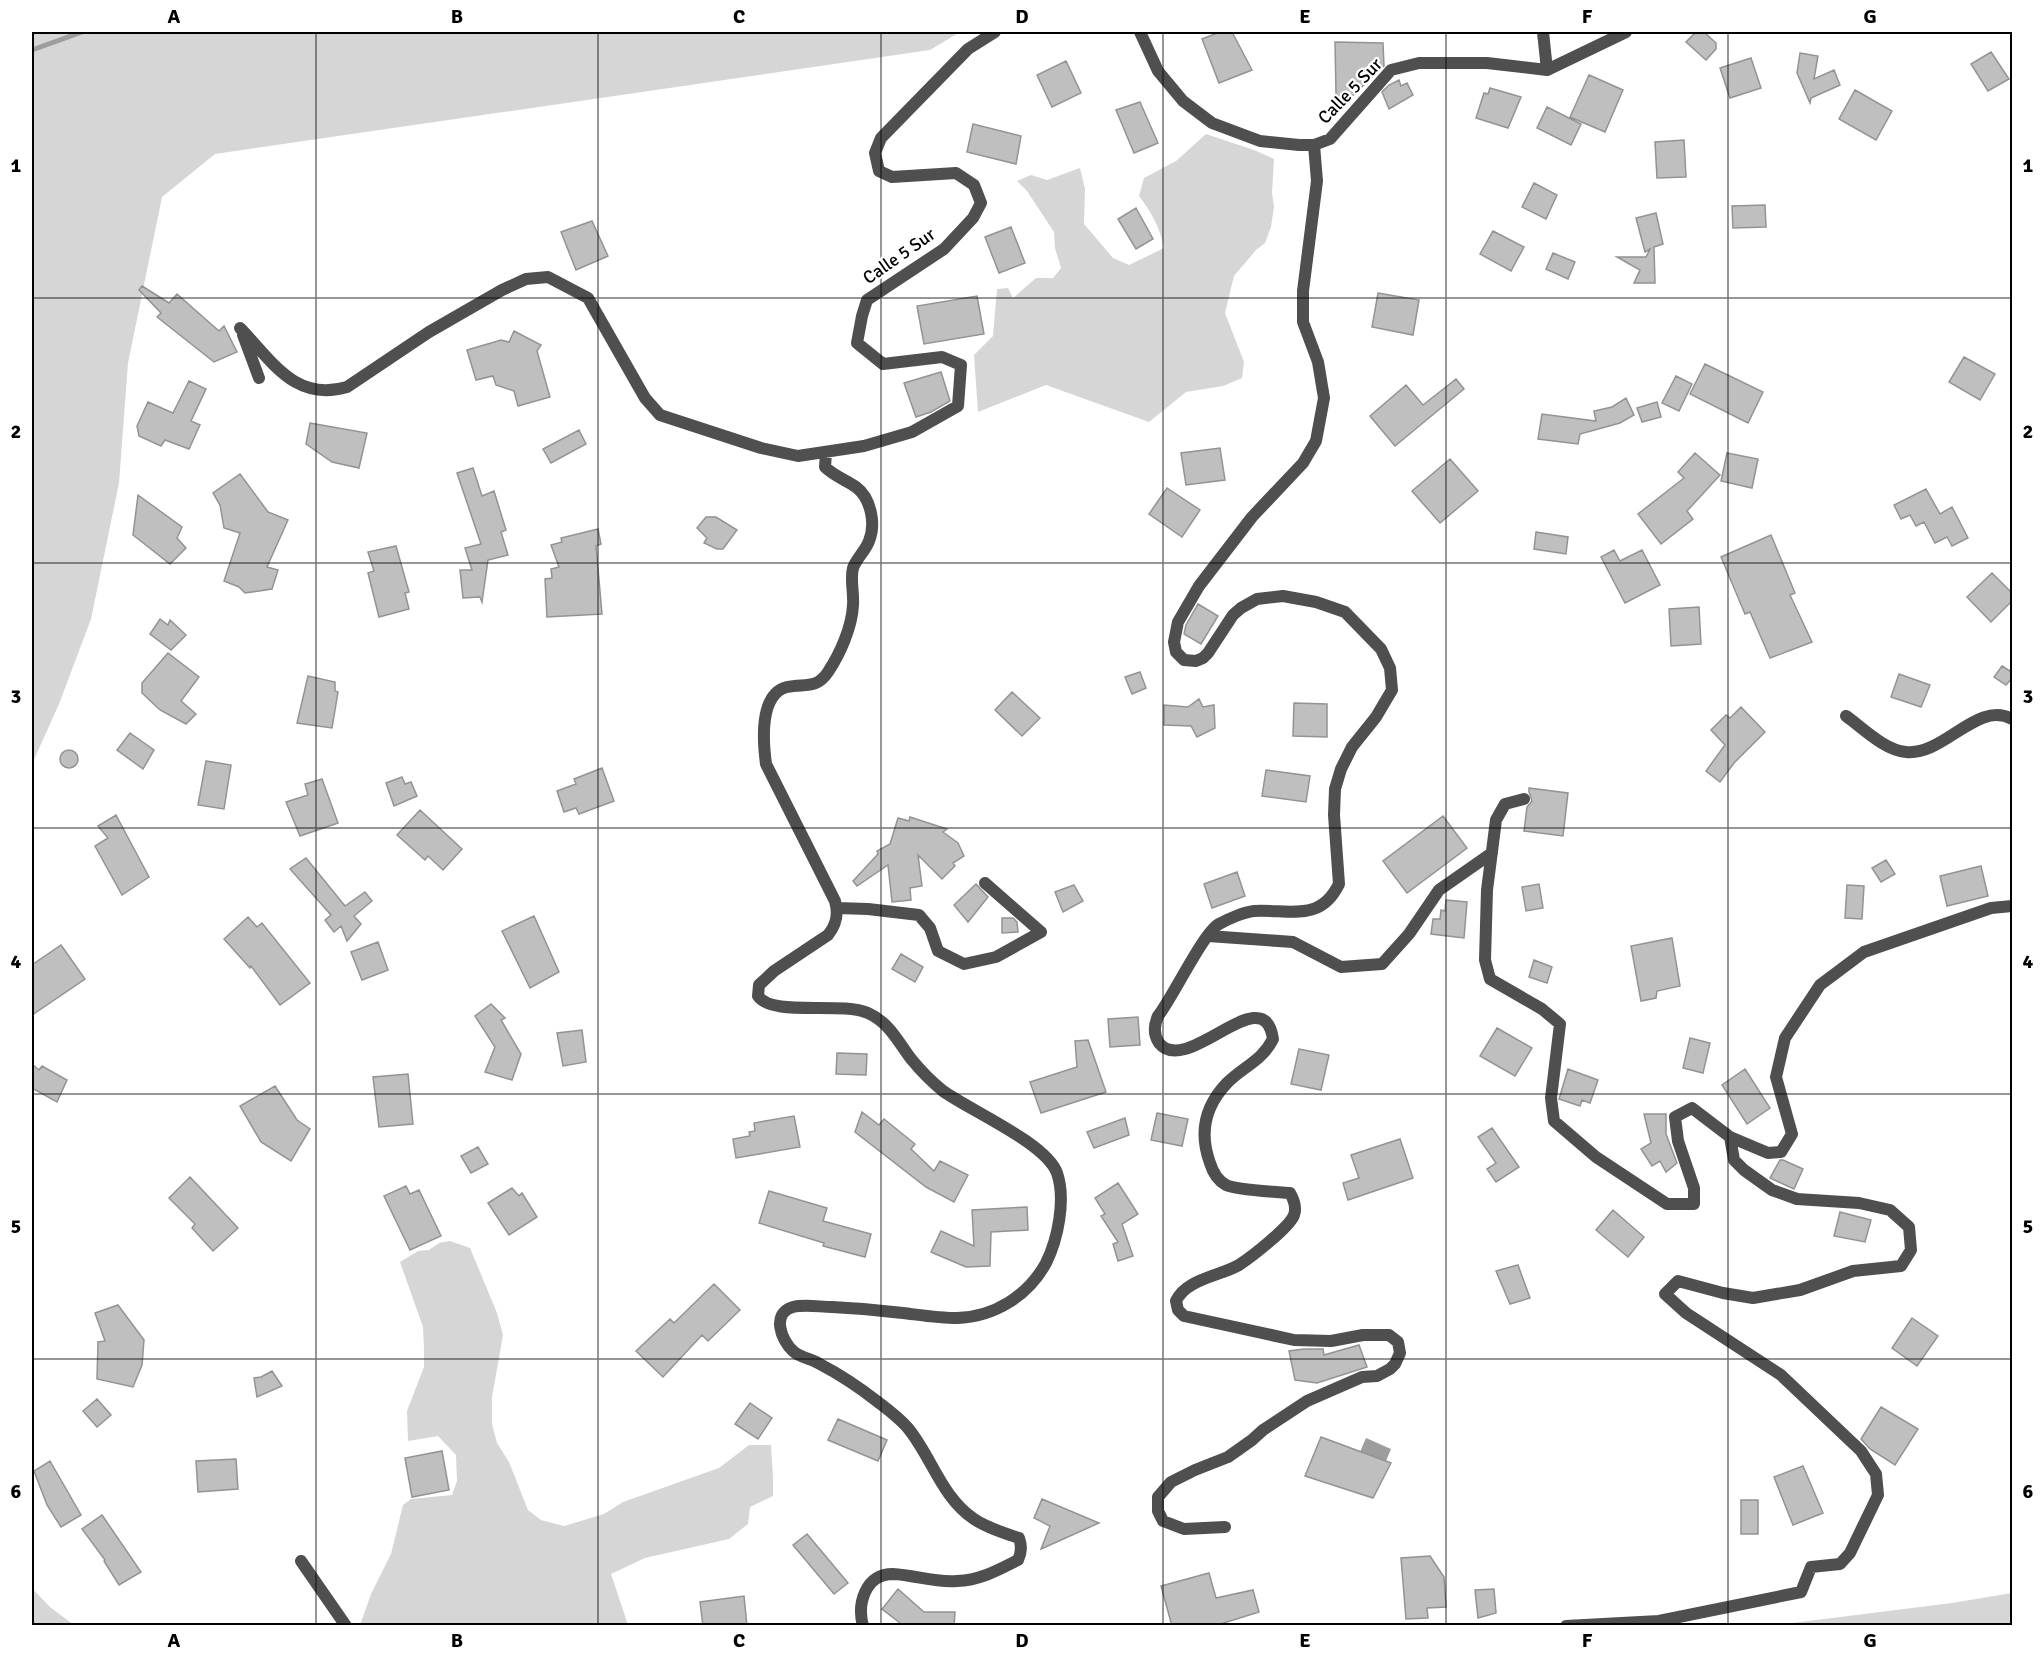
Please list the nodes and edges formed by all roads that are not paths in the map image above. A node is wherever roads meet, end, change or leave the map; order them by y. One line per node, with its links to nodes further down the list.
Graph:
1 (995, 32): 8 (street, Calle 5 Sur)
2 (1140, 32): 6 (street, Calle 5 Sur)
3 (1543, 32): 5 (street)
4 (1626, 32): 5 (street)
5 (1547, 70): 6 (street, Calle 5 Sur)
6 (1314, 145): 16 (street)
7 (260, 378): 8 (street)
8 (826, 453): 15 (street)
9 (1846, 716): 10 (street)
10 (2013, 719)
11 (1524, 800): 12 (street)
12 (1492, 853): 16 (street); 17 (street)
13 (985, 883): 15 (street)
14 (2013, 906): 17 (street)
15 (837, 908): 21 (street)
16 (1208, 936): 18 (street)
17 (1730, 1137): 22 (street)
18 (1225, 1527)
19 (301, 1561): 20 (street)
20 (346, 1626)
21 (863, 1626)
22 (1566, 1626)

